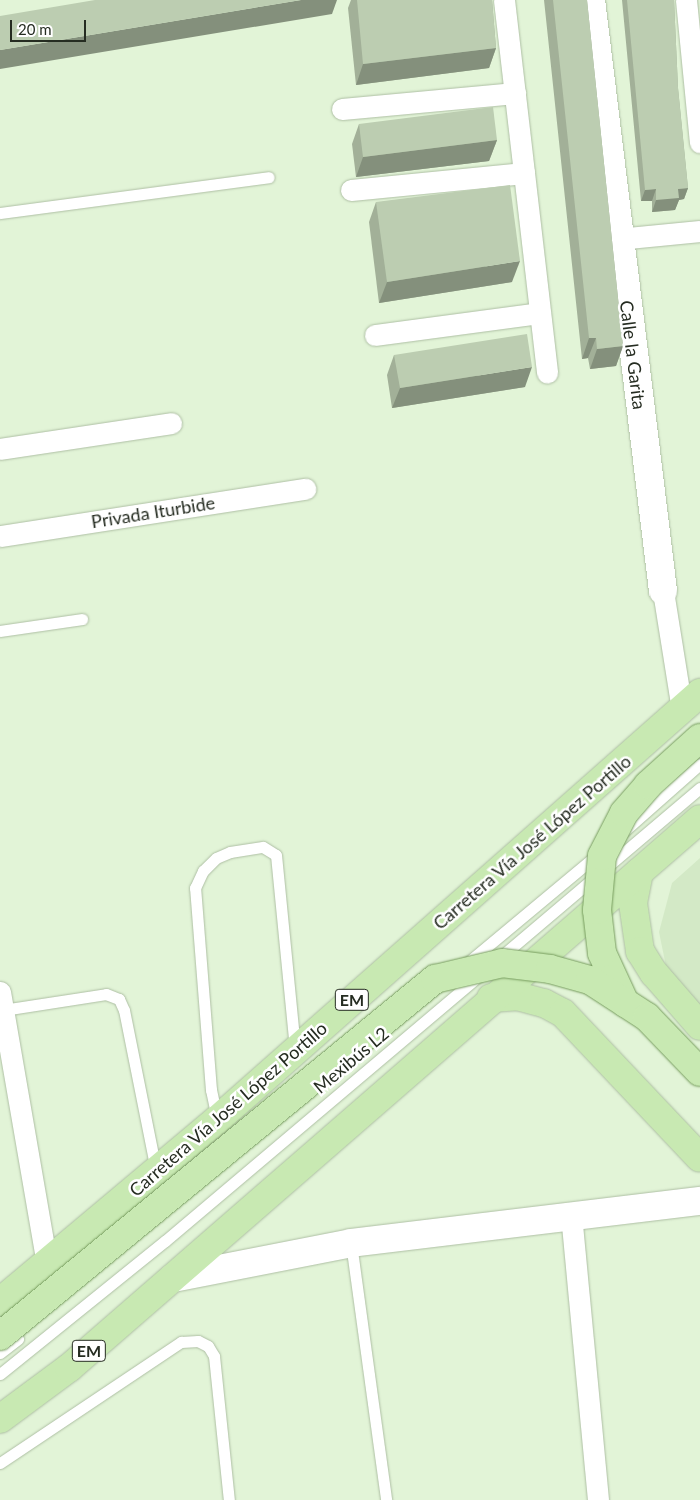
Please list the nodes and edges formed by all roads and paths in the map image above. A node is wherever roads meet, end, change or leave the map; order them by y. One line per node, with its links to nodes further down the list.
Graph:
1 (504, 0): 4 (street)
2 (591, 0): 12 (street, Calle la Garita)
3 (686, 0): 6 (street)
4 (515, 93): 5 (street); 7 (street)
5 (342, 110)
6 (700, 142)
7 (524, 173): 9 (street); 13 (street)
8 (269, 177): 10 (lane)
9 (351, 190)
10 (0, 213)
11 (700, 230): 12 (street)
12 (618, 239): 20 (street, Calle la Garita)
13 (540, 313): 14 (street); 15 (street)
14 (375, 335)
15 (548, 373)
16 (171, 423): 17 (street)
17 (0, 449)
18 (305, 489): 19 (street, Privada Iturbide)
19 (0, 536)
20 (664, 591): 23 (street, Calle la Garita)
21 (82, 619): 22 (lane)
22 (0, 632)
23 (691, 702): 32 (main road, Carretera Vía José López Portillo / EM)
24 (700, 738): 34 (main road, bridge)
25 (700, 764): 42 (lane, Mexibús L2)
26 (700, 788): 48 (lane, Mexibús L2)
27 (700, 819): 28 (main road, EM)
28 (639, 872): 29 (main road, EM); 31 (main road)
29 (491, 998): 36 (main road); 43 (main road, EM)
30 (2, 1001): 37 (lane); 41 (street)
31 (700, 1026)
32 (294, 1050): 35 (main road, Carretera Vía José López Portillo / EM); 35 (lane)
33 (700, 1072): 46 (main road, bridge)
34 (700, 1090)
35 (217, 1120): 37 (main road, Carretera Vía José López Portillo / EM)
36 (700, 1158)
37 (156, 1173): 41 (main road, Carretera Vía José López Portillo / EM)
38 (700, 1201): 39 (street)
39 (571, 1214): 40 (street); 53 (street)
40 (351, 1243): 43 (street); 52 (lane)
41 (47, 1264): 44 (main road, Carretera Vía José López Portillo / EM)
42 (105, 1266)
43 (173, 1278): 49 (main road, EM)
44 (0, 1302)
45 (30, 1329): 47 (lane)
46 (0, 1336)
47 (0, 1352)
48 (0, 1374)
49 (0, 1419)
50 (0, 1463): 51 (lane)
51 (229, 1500)
52 (386, 1500)
53 (598, 1500)

